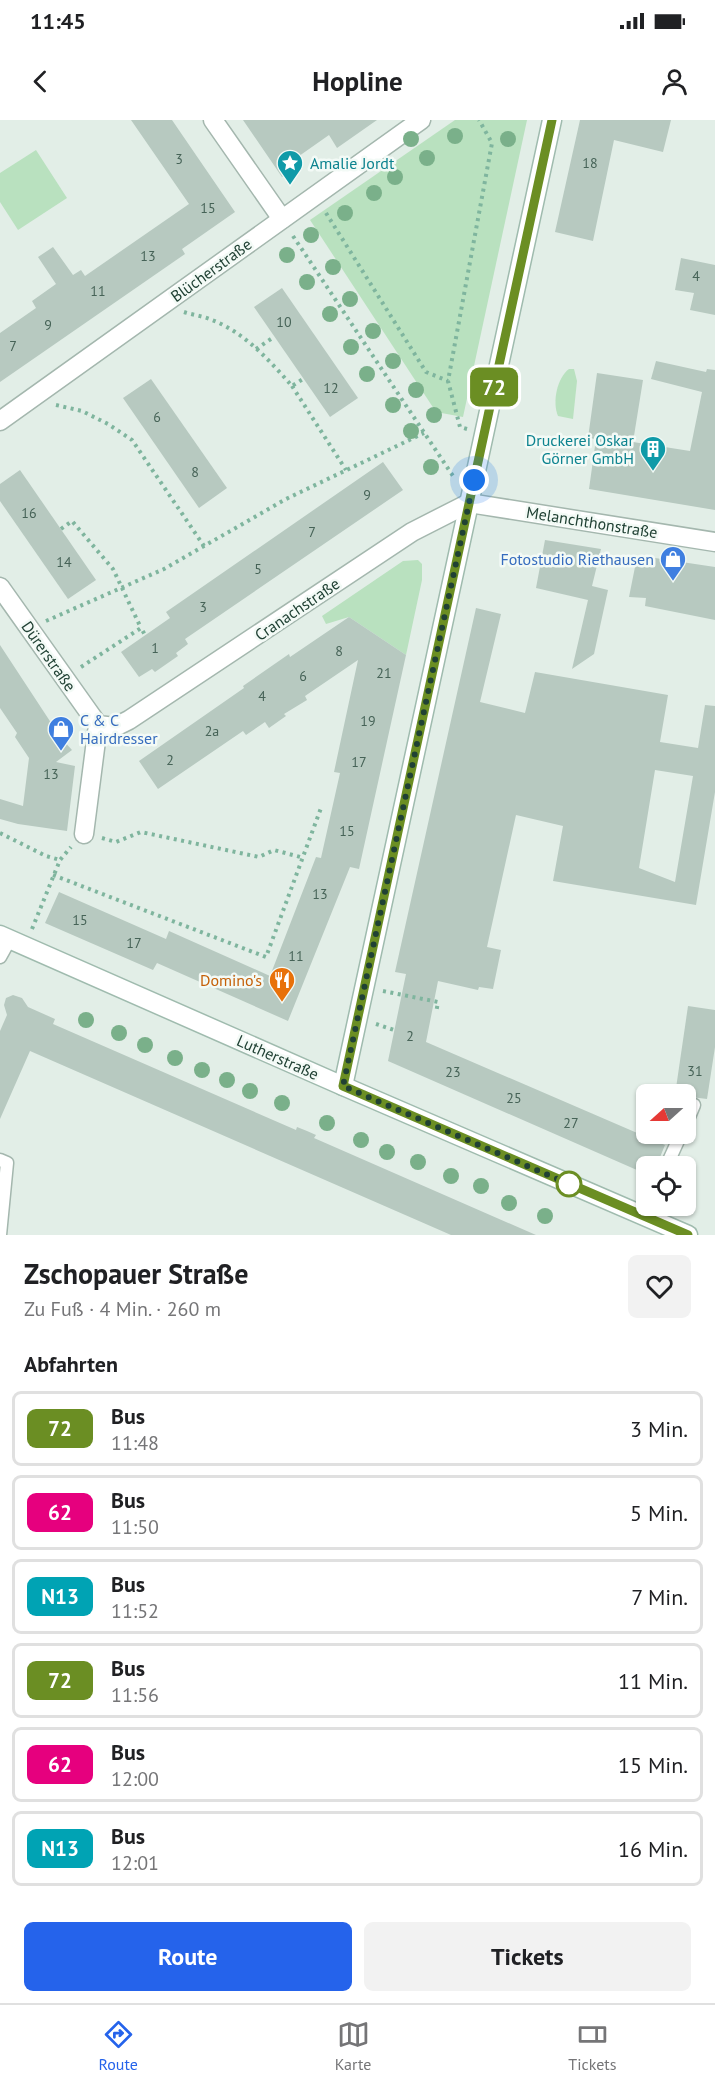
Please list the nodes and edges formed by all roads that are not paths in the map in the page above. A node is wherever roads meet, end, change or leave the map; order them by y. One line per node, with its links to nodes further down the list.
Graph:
1 (213, 120): 4 (street)
2 (422, 120): 4 (street, Blücherstraße)
3 (552, 120): 6 (street)
4 (282, 219): 5 (street, Blücherstraße)
5 (0, 421)
6 (469, 503): 7 (street, Melanchthonstraße); 9 (street, Cranachstraße); 13 (street)
7 (715, 542)
8 (0, 587): 9 (street, Dürerstraße)
9 (98, 725): 10 (street)
10 (84, 834)
11 (12, 939): 12 (lane); 13 (street, Lutherstraße)
12 (0, 957)
13 (343, 1086): 15 (street, Lutherstraße)
14 (0, 1160): 17 (lane)
15 (636, 1207)
16 (655, 1216): 18 (street, Lutherstraße)
17 (0, 1235)
18 (688, 1235)

